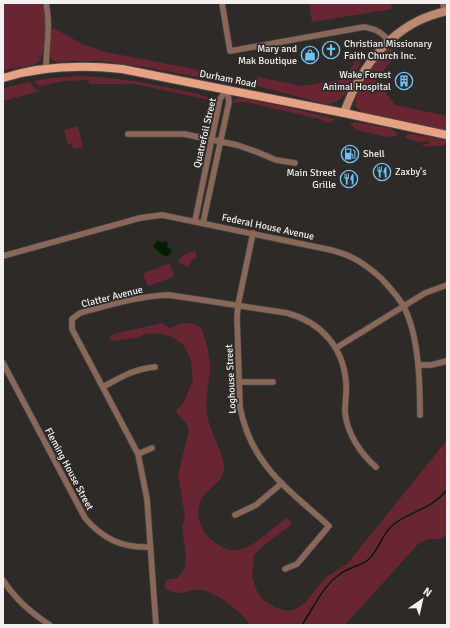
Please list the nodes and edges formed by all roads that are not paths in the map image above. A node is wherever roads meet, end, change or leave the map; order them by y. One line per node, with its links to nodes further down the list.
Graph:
1 (46, 3): 5 (street)
2 (222, 3): 4 (street)
3 (445, 8): 4 (street)
4 (389, 41): 8 (street)
5 (46, 70): 6 (main road, Durham Road); 7 (main road, Durham Road)
6 (3, 78)
7 (227, 90): 8 (main road, Durham Road); 11 (street, Quatrefoil Street); 12 (street, Quatrefoil Street)
8 (344, 113): 10 (main road, Durham Road)
9 (128, 134): 11 (street)
10 (447, 135)
11 (212, 139): 12 (street); 14 (street, Quatrefoil Street)
12 (220, 142): 13 (street); 15 (street, Quatrefoil Street)
13 (295, 163)
14 (194, 221): 15 (street, Federal House Avenue); 17 (street, Federal House Avenue)
15 (203, 223): 16 (street, Federal House Avenue)
16 (253, 233): 19 (street, Loghouse Street); 20 (street, Federal House Avenue)
17 (3, 256)
18 (447, 285): 20 (street)
19 (238, 305): 21 (street, Clatter Avenue); 26 (street, Loghouse Street); 28 (street, Clatter Avenue)
20 (404, 306): 21 (street); 24 (street, Federal House Avenue)
21 (336, 348): 32 (street, Clatter Avenue)
22 (447, 361): 24 (street)
23 (3, 363): 35 (street, Fleming House Street)
24 (418, 365): 29 (street, Federal House Avenue)
25 (155, 367): 28 (street)
26 (239, 382): 27 (street); 33 (street, Loghouse Street)
27 (273, 382)
28 (103, 387): 31 (street, Clatter Avenue)
29 (420, 415)
30 (152, 448): 31 (street)
31 (138, 454): 35 (street, Clatter Avenue)
32 (376, 467)
33 (282, 483): 34 (street); 36 (street, Loghouse Street)
34 (235, 515)
35 (150, 547): 39 (street, Clatter Avenue)
36 (285, 569)
37 (3, 580): 38 (street)
38 (50, 625)
39 (156, 625)

